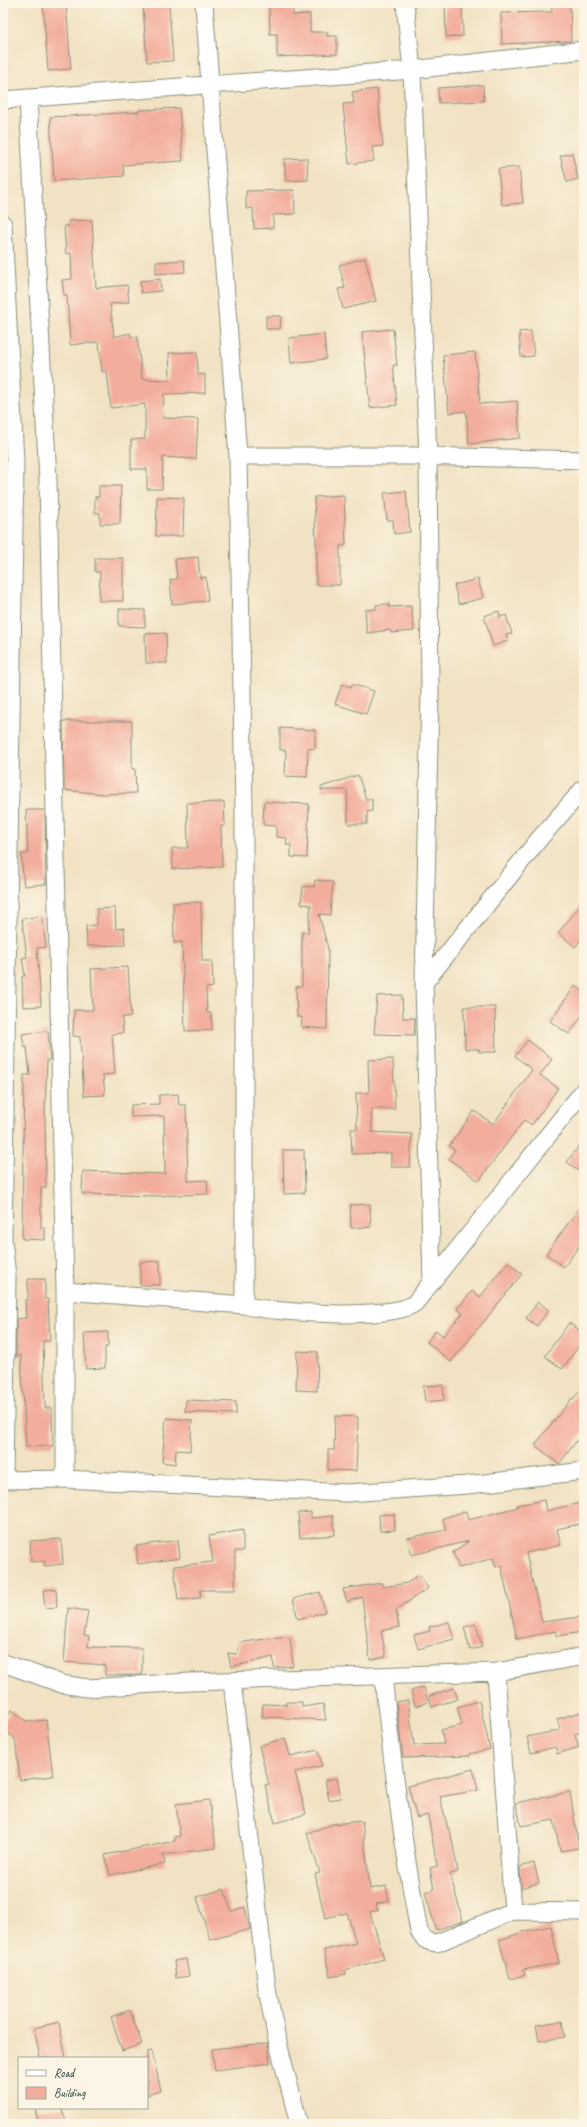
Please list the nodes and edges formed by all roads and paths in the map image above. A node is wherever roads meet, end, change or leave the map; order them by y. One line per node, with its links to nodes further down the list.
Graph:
1 (204, 3): 5 (street)
2 (405, 3): 4 (street)
3 (584, 50): 4 (street)
4 (412, 70): 5 (street); 11 (street)
5 (209, 86): 6 (street); 10 (street)
6 (28, 98): 7 (street); 17 (street)
7 (3, 100)
8 (3, 224): 9 (street)
9 (6, 376): 21 (street)
10 (238, 456): 11 (street); 18 (street)
11 (428, 456): 12 (street); 14 (street)
12 (584, 460)
13 (584, 788): 14 (street)
14 (424, 983): 16 (street)
15 (584, 1090): 16 (street)
16 (432, 1282): 18 (street)
17 (65, 1291): 18 (street); 20 (street)
18 (244, 1305)
19 (584, 1471): 20 (street)
20 (65, 1479): 21 (street)
21 (3, 1480)
22 (584, 1656): 24 (street)
23 (3, 1663): 26 (street)
24 (496, 1672): 25 (street); 27 (street)
25 (383, 1676): 26 (street); 27 (street)
26 (232, 1681): 29 (street)
27 (513, 1911): 28 (street)
28 (584, 1912)
29 (299, 2124)

